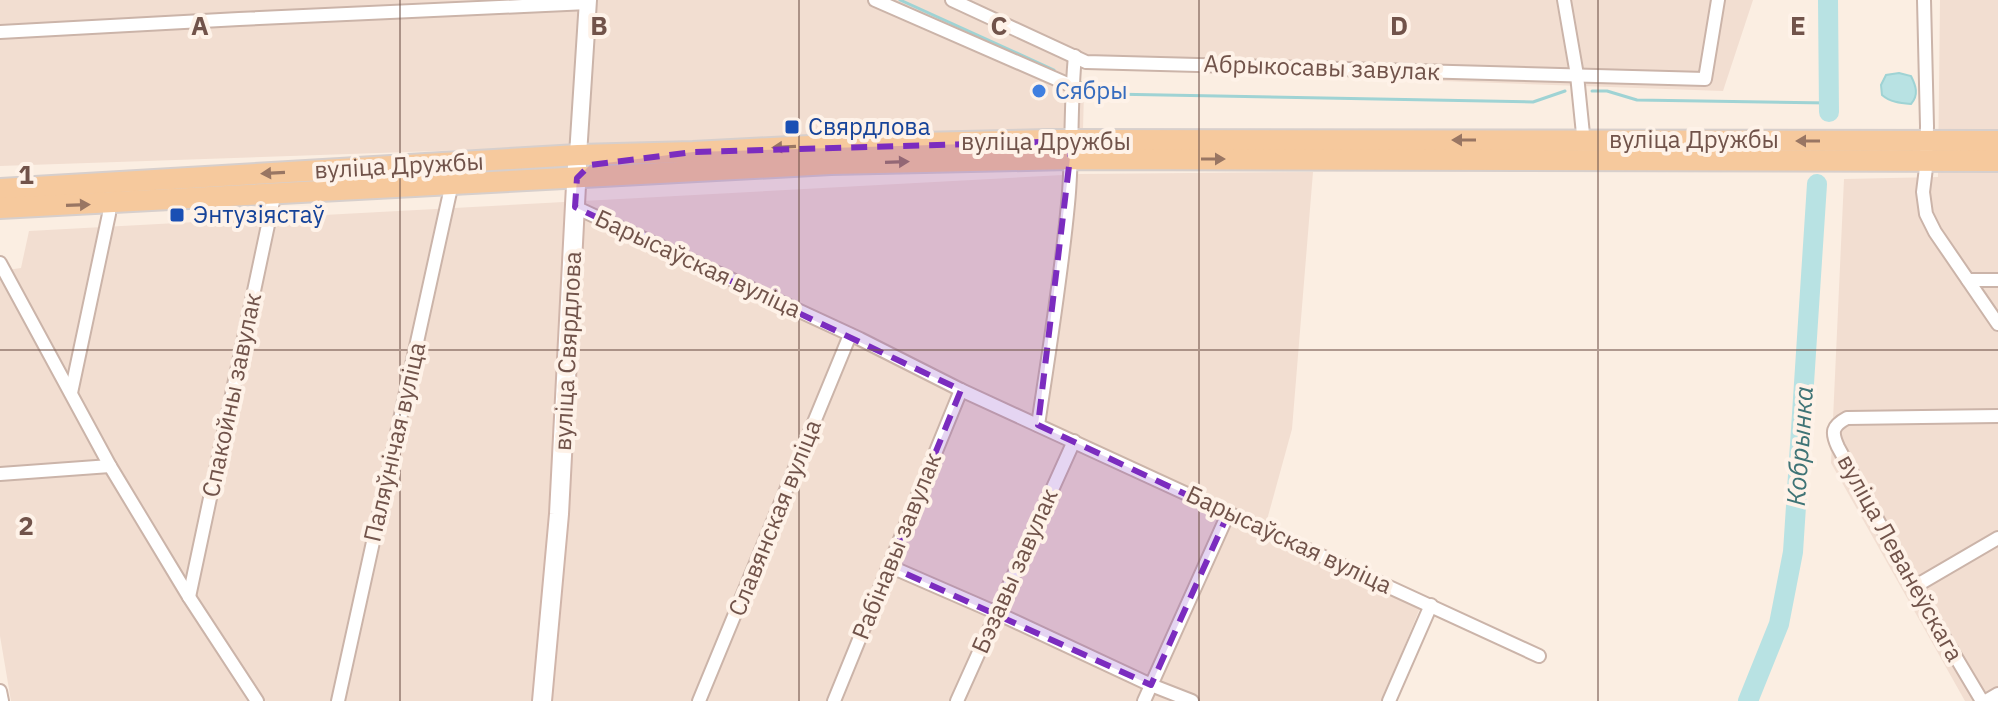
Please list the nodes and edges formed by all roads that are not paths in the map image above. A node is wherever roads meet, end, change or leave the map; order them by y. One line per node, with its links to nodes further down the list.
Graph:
1 (875, 0): 10 (street)
2 (952, 0): 8 (street, Абрыкосавы завулак)
3 (1564, 0): 9 (street)
4 (1718, 0): 9 (street, Абрыкосавы завулак)
5 (1924, 0): 15 (street)
6 (588, 2): 7 (street); 17 (street, вуліца Свярдлова)
7 (0, 32)
8 (1075, 56): 9 (street, Абрыкосавы завулак); 10 (street)
9 (1577, 75): 13 (street)
10 (1072, 86): 14 (street)
11 (1998, 141): 15 (main road, вуліца Дружбы)
12 (1998, 148): 15 (main road)
13 (1584, 149): 14 (main road, вуліца Дружбы, one-way to 13); 14 (main road, вуліца Дружбы, one-way to 14); 15 (main road, вуліца Дружбы); 15 (main road, вуліца Дружбы, one-way to 13)
14 (1071, 150): 16 (main road, вуліца Дружбы, one-way to 16); 19 (main road, вуліца Дружбы, one-way to 14); 34 (street)
15 (1927, 150): 18 (main road, вуліца Дружбы); 27 (street)
16 (693, 152): 17 (main road, вуліца Дружбы); 19 (main road)
17 (578, 155): 19 (main road, вуліца Свярдлова); 20 (main road); 21 (main road, вуліца Дружбы, one-way to 21)
18 (1998, 161)
19 (577, 178): 20 (main road, вуліца Дружбы); 24 (main road, вуліца Свярдлова)
20 (452, 183): 22 (main road, вуліца Дружбы); 51 (street, Паляўнічая вуліца)
21 (0, 189)
22 (275, 192): 23 (main road, вуліца Дружбы); 42 (street, Спакойны завулак)
23 (109, 203): 25 (main road, вуліца Дружбы, one-way to 23); 32 (street)
24 (575, 207): 30 (street, Барысаўская вуліца); 52 (main road, вуліца Свярдлова)
25 (0, 208)
26 (0, 263): 32 (street)
27 (1968, 280): 28 (street); 29 (street)
28 (1998, 280)
29 (1998, 324)
30 (850, 335): 31 (street, Барысаўская вуліца); 53 (street, Славянская вуліца)
31 (961, 390): 34 (street, Барысаўская вуліца); 40 (street, Рабінавы завулак)
32 (71, 393): 36 (street)
33 (1998, 416): 41 (street, вуліца Леванеўскага)
34 (1038, 425): 35 (street, Барысаўская вуліца)
35 (1074, 441): 38 (street, Барысаўская вуліца); 44 (street, Бэзавы завулак)
36 (110, 466): 37 (street); 42 (street)
37 (0, 474)
38 (1228, 514): 43 (street, Барысаўская вуліца); 46 (street)
39 (1998, 538): 41 (street)
40 (889, 566): 44 (street); 54 (street, Рабінавы завулак)
41 (1914, 587): 59 (street, вуліца Леванеўскага)
42 (189, 597): 50 (street)
43 (1431, 605): 45 (street, Барысаўская вуліца); 58 (street)
44 (997, 613): 46 (street); 55 (street, Бэзавы завулак)
45 (1539, 656)
46 (1151, 685): 56 (street); 57 (street)
47 (0, 691): 49 (street)
48 (1998, 694): 59 (street)
49 (2, 701)
50 (257, 701)
51 (338, 701)
52 (542, 701)
53 (699, 701)
54 (834, 701)
55 (957, 701)
56 (1144, 701)
57 (1192, 701)
58 (1389, 701)
59 (1984, 701)

